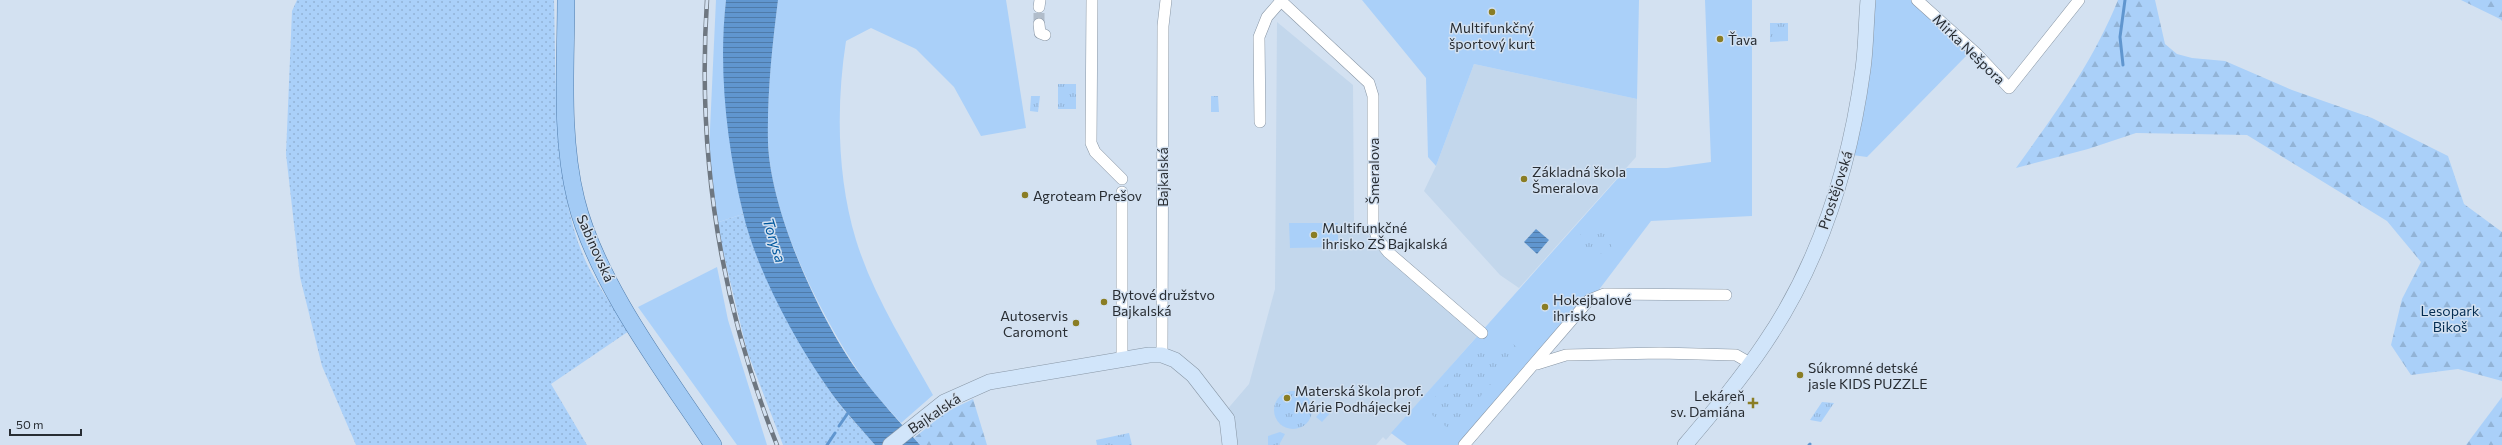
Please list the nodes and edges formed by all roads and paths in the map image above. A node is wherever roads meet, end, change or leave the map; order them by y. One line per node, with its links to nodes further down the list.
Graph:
1 (566, 0): 21 (main road, Sabinovská)
2 (1092, 0): 11 (street)
3 (1166, 0): 16 (street, Bajkalská)
4 (1280, 0): 10 (street); 14 (street, Šmeralova)
5 (1868, 0): 19 (street, Prostějovská)
6 (1917, 0): 7 (street, Mirka Nešpora)
7 (2079, 0)
8 (1039, 24): 9 (street)
9 (1045, 35)
10 (1260, 122)
11 (1122, 179)
12 (1122, 192): 18 (street)
13 (1726, 295): 15 (street)
14 (1482, 334)
15 (1559, 337): 17 (street); 20 (street)
16 (1162, 355): 18 (street, Bajkalská); 23 (street)
17 (1566, 355): 19 (street); 20 (street)
18 (1122, 359): 22 (street, Bajkalská)
19 (1750, 363): 25 (street, Prostějovská)
20 (1536, 364): 24 (street)
21 (713, 445)
22 (890, 445)
23 (1230, 445)
24 (1464, 445)
25 (1684, 445)

